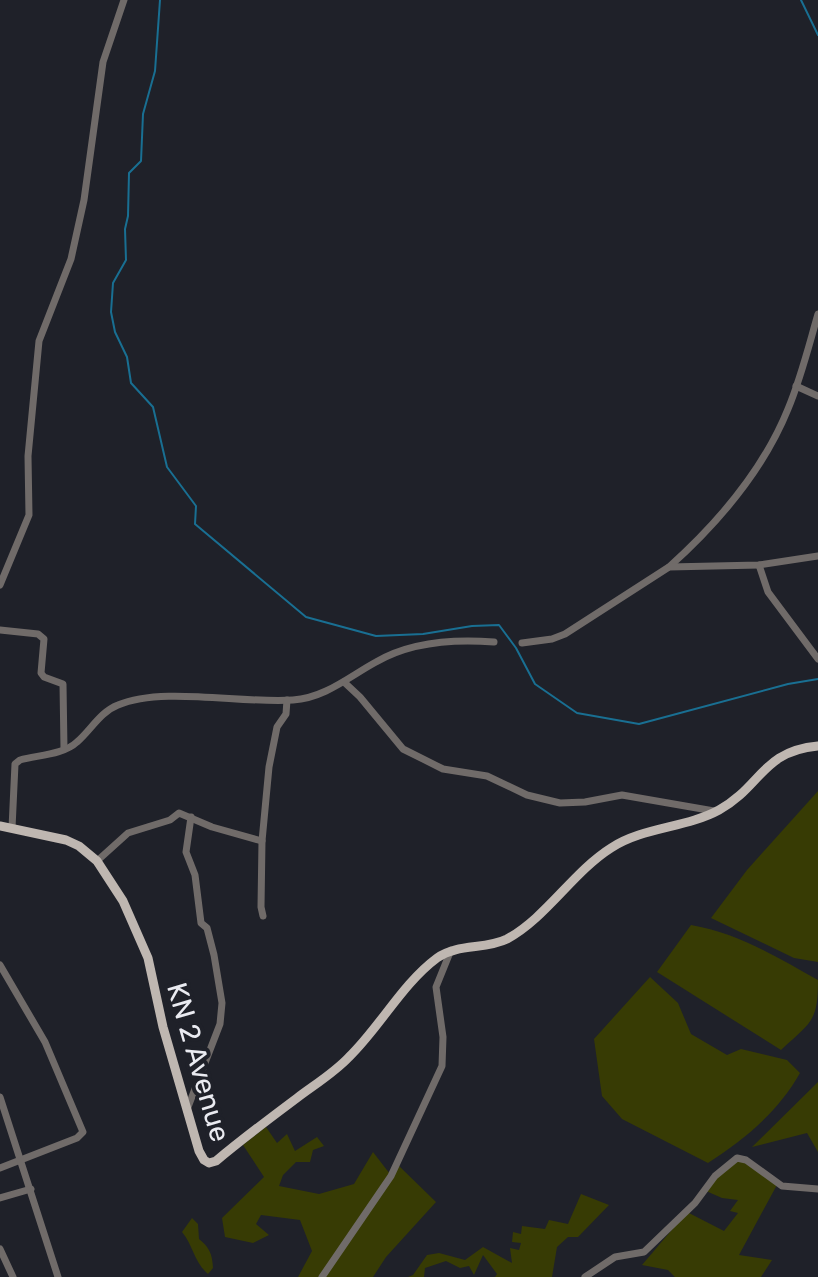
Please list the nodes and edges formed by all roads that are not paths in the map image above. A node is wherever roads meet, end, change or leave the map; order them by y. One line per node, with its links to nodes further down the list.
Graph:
1 (124, 0): 8 (street)
2 (818, 314): 3 (street)
3 (796, 386): 4 (street); 7 (street)
4 (818, 396)
5 (818, 556): 6 (street)
6 (759, 565): 7 (street); 12 (street)
7 (669, 567): 11 (street)
8 (0, 585)
9 (0, 630): 16 (street)
10 (494, 642): 13 (street)
11 (522, 643)
12 (818, 659)
13 (344, 682): 14 (street); 17 (street)
14 (287, 700): 16 (street); 21 (street)
15 (818, 746): 17 (main road, KN 2 Avenue)
16 (64, 749): 20 (street)
17 (716, 812): 24 (main road, KN 2 Avenue)
18 (191, 817): 21 (street); 22 (street); 27 (street)
19 (0, 826): 20 (main road, KN 2 Avenue)
20 (12, 828): 22 (main road, KN 2 Avenue)
21 (262, 841): 23 (street)
22 (97, 861): 27 (main road, KN 2 Avenue)
23 (263, 916)
24 (451, 950): 27 (main road, KN 2 Avenue); 36 (street)
25 (0, 965): 28 (street)
26 (0, 1097): 28 (street)
27 (188, 1107)
28 (21, 1159): 29 (street); 30 (street)
29 (0, 1168)
30 (31, 1189): 32 (street); 35 (street)
31 (818, 1189): 37 (street)
32 (0, 1198)
33 (0, 1249): 34 (street)
34 (13, 1277)
35 (58, 1277)
36 (322, 1277)
37 (585, 1277)

